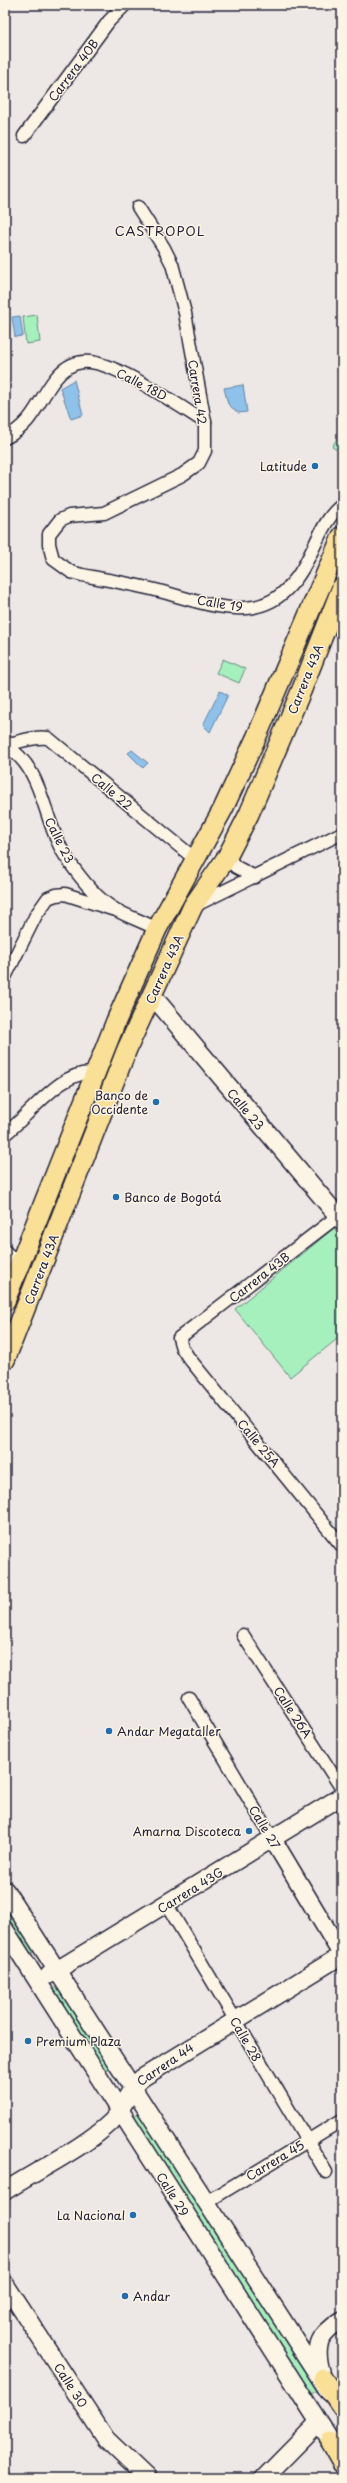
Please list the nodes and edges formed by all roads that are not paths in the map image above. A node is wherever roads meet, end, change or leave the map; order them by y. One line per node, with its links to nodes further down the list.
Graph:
1 (125, 5): 2 (street, Carrera 40B)
2 (24, 136)
3 (138, 207): 4 (street, Carrera 42)
4 (204, 422): 5 (street, Calle 18D); 8 (street, Carrera 42)
5 (5, 438)
6 (342, 505): 8 (street, Calle 19)
7 (342, 536): 15 (main road, Carrera 43A)
8 (53, 559)
9 (342, 587): 14 (main road, Carrera 43A)
10 (26, 742): 11 (street, Calle 22); 12 (street); 15 (street, Calle 22)
11 (5, 745): 12 (street, Calle 23)
12 (22, 757): 17 (street, Calle 23)
13 (342, 833): 16 (street)
14 (227, 857): 16 (street); 19 (main road, Carrera 43A)
15 (195, 859): 21 (main road, Carrera 43A)
16 (255, 877): 19 (street)
17 (92, 889): 18 (street); 20 (street, Calle 23)
18 (76, 898): 20 (street); 22 (street)
19 (193, 906): 23 (main road, Carrera 43A)
20 (115, 909): 21 (street, Calle 23)
21 (157, 929): 24 (main road, Carrera 43A)
22 (5, 977)
23 (152, 995): 26 (street, Calle 23); 31 (main road, Carrera 43A)
24 (95, 1074): 25 (street); 28 (main road, Carrera 43A)
25 (5, 1134)
26 (340, 1219): 30 (street, Carrera 43B)
27 (5, 1251): 28 (street)
28 (19, 1267): 29 (main road, Carrera 43A)
29 (5, 1301)
30 (179, 1338): 32 (street, Calle 25A)
31 (5, 1360)
32 (342, 1546)
33 (243, 1634): 35 (street, Calle 26A)
34 (189, 1698): 37 (street, Calle 27)
35 (342, 1789)
36 (342, 1796): 37 (street, Carrera 43G)
37 (272, 1838): 39 (street, Carrera 43G); 41 (street, Calle 27)
38 (5, 1890): 42 (street, Calle 29)
39 (167, 1905): 42 (street, Carrera 43G); 44 (street, Calle 28)
40 (5, 1930): 43 (street, Calle 29)
41 (342, 1955): 44 (street, Carrera 44)
42 (57, 1970): 43 (street, Carrera 43G); 45 (street, Calle 29)
43 (38, 1982): 46 (street, Calle 29)
44 (234, 2020): 45 (street, Carrera 44); 48 (street, Calle 28)
45 (132, 2086): 46 (street, Carrera 44); 51 (street, Calle 29)
46 (120, 2110): 50 (street, Carrera 44); 57 (street, Calle 29)
47 (342, 2120): 48 (street, Carrera 45)
48 (307, 2141): 49 (street, Calle 28); 51 (street, Carrera 45)
49 (326, 2172)
50 (5, 2191)
51 (208, 2201): 54 (street, Calle 29)
52 (5, 2284): 61 (street, Calle 30)
53 (342, 2320): 54 (street)
54 (323, 2379): 55 (main road); 56 (street, Calle 29)
55 (342, 2407)
56 (342, 2414)
57 (318, 2422): 58 (street, Calle 29); 62 (street)
58 (330, 2442): 59 (street, Calle 29); 60 (main road)
59 (342, 2458)
60 (342, 2463)
61 (147, 2478)
62 (264, 2478)

